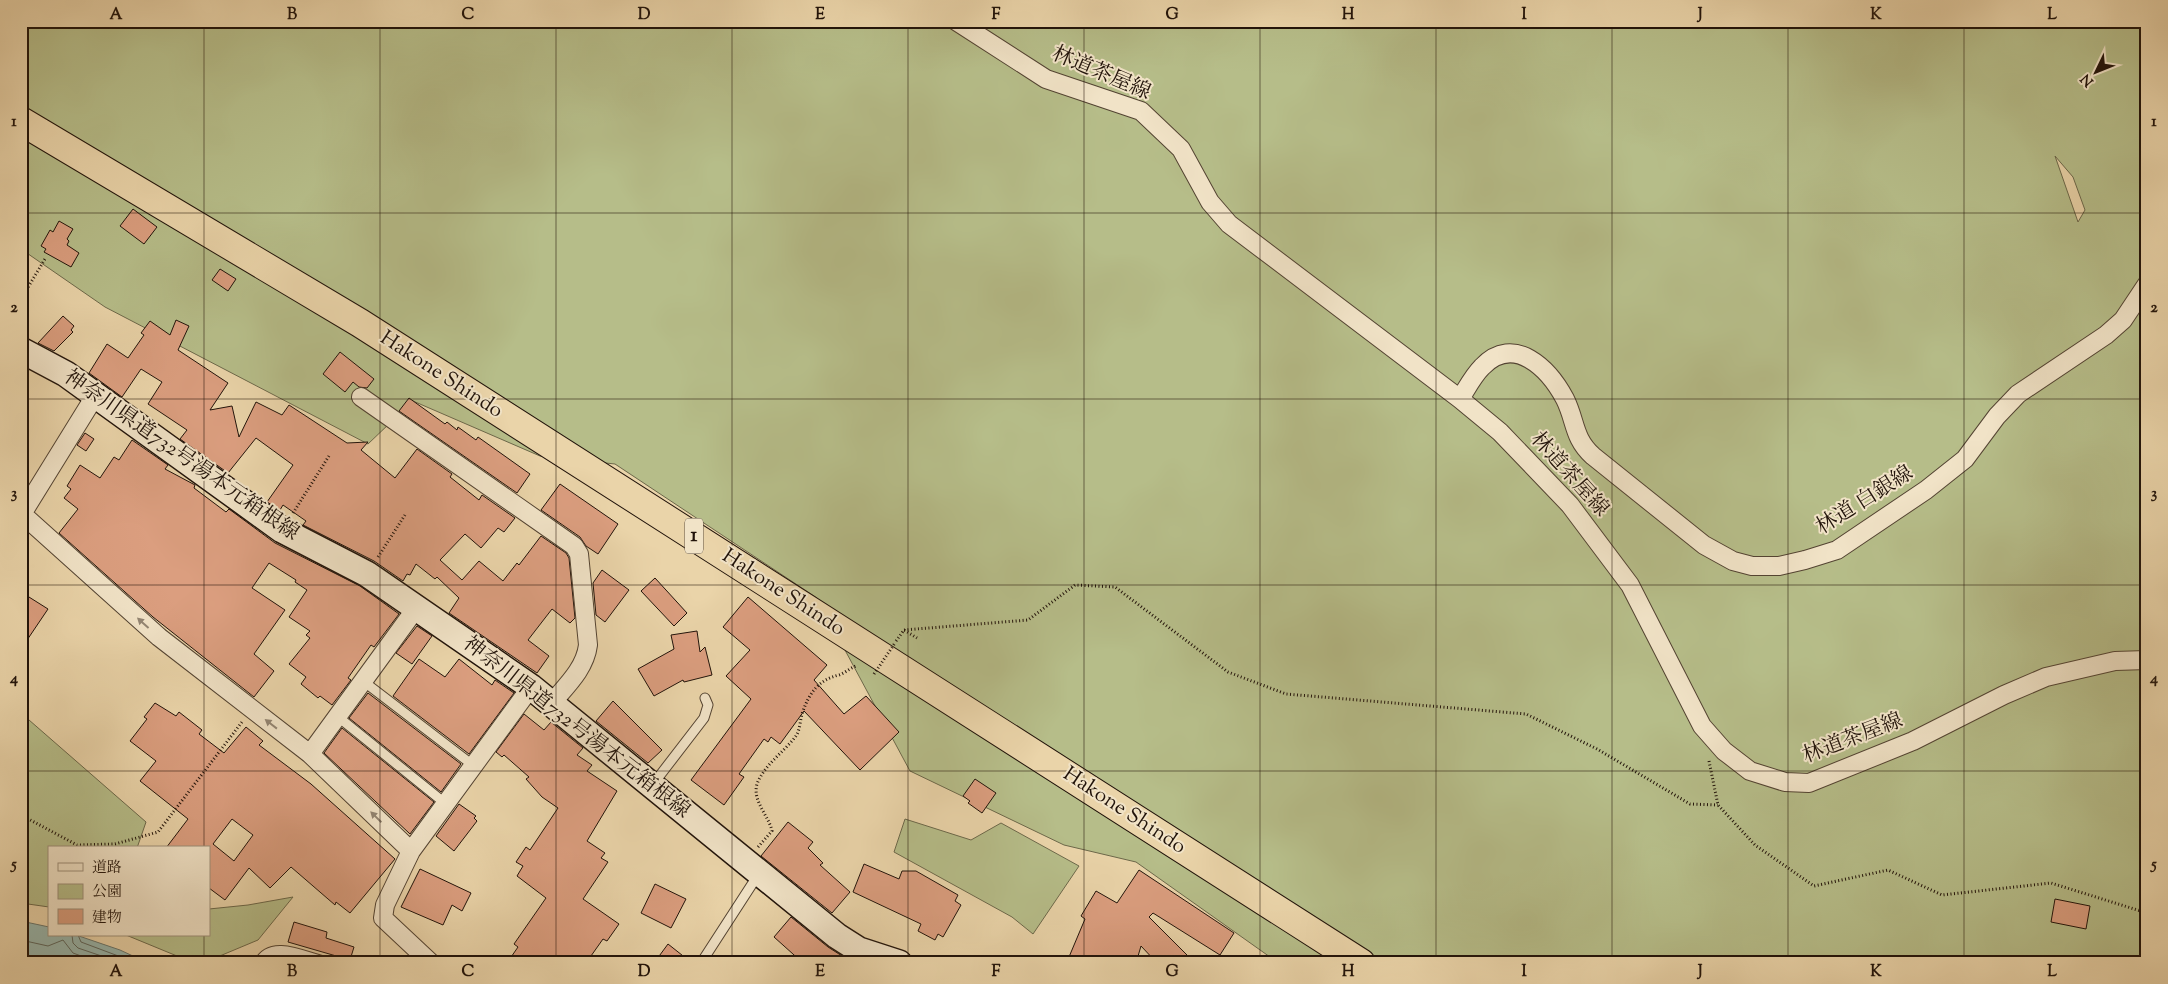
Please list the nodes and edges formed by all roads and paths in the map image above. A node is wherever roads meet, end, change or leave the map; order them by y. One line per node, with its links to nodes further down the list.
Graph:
1 (956, 21): 11 (street, 林道茶屋線)
2 (21, 121): 45 (highway, Hakone Shindo / 1)
3 (45, 259): 6 (path)
4 (21, 279): 6 (path)
5 (2147, 284): 11 (street, 林道 白銀線)
6 (28, 287): 7 (path)
7 (21, 299)
8 (21, 350): 9 (main road, 神奈川県道732号湯本元箱根線)
9 (95, 396): 13 (street); 15 (main road, 神奈川県道732号湯本元箱根線)
10 (361, 397): 26 (street)
11 (1460, 398): 29 (street, 林道茶屋線)
12 (329, 456): 15 (path)
13 (21, 513): 27 (street, one-way to 13)
14 (405, 515): 16 (path)
15 (282, 530): 16 (main road, 神奈川県道732号湯本元箱根線)
16 (367, 574): 17 (main road, 神奈川県道732号湯本元箱根線)
17 (417, 607): 23 (street); 24 (main road, 神奈川県道732号湯本元箱根線)
18 (904, 630): 19 (path); 22 (path, bridge); 34 (path)
19 (917, 638)
20 (2147, 660): 29 (street, 林道茶屋線)
21 (859, 665): 37 (path)
22 (875, 675)
23 (362, 681): 28 (street); 31 (lane)
24 (531, 687): 26 (main road, 神奈川県道732号湯本元箱根線); 31 (street)
25 (705, 698): 32 (lane)
26 (551, 704): 32 (main road, 神奈川県道732号湯本元箱根線)
27 (252, 709): 30 (street, one-way to 27); 35 (path)
28 (337, 716): 30 (street); 33 (lane)
29 (1702, 726): 34 (path)
30 (310, 754): 36 (street, one-way to 30)
31 (474, 766): 33 (street)
32 (652, 786): 37 (main road, 神奈川県道732号湯本元箱根線)
33 (446, 804): 36 (street)
34 (1718, 805): 38 (path)
35 (21, 815)
36 (411, 851): 42 (street)
37 (752, 867): 43 (lane); 44 (main road, 神奈川県道732号湯本元箱根線)
38 (2147, 914)
39 (308, 960): 40 (lane); 41 (lane)
40 (259, 963)
41 (331, 963)
42 (431, 963)
43 (701, 963)
44 (899, 963)
45 (1361, 963)

